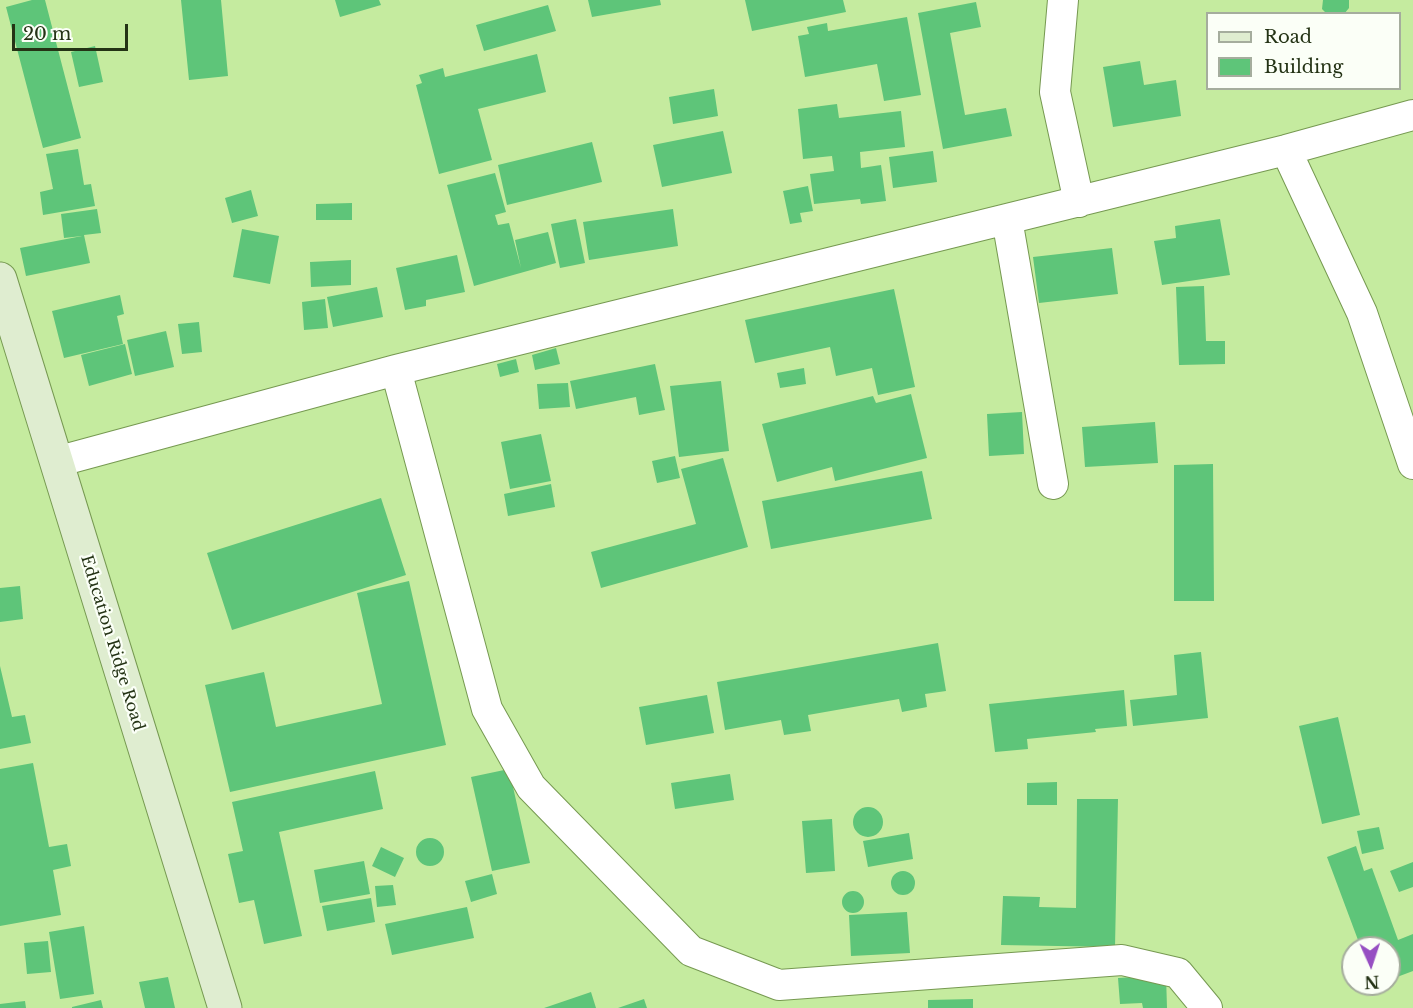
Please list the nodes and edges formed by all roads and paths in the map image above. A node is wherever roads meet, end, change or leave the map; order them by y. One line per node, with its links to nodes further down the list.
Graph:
1 (1063, 0): 4 (street)
2 (1413, 115): 3 (street)
3 (1286, 150): 4 (street); 9 (street)
4 (1079, 202): 5 (street)
5 (1007, 219): 7 (street); 10 (street)
6 (0, 279): 8 (main road, Education Ridge Road)
7 (396, 370): 8 (street); 12 (street)
8 (56, 462): 11 (main road, Education Ridge Road)
9 (1413, 464)
10 (1053, 484)
11 (225, 1008)
12 (1207, 1008)

